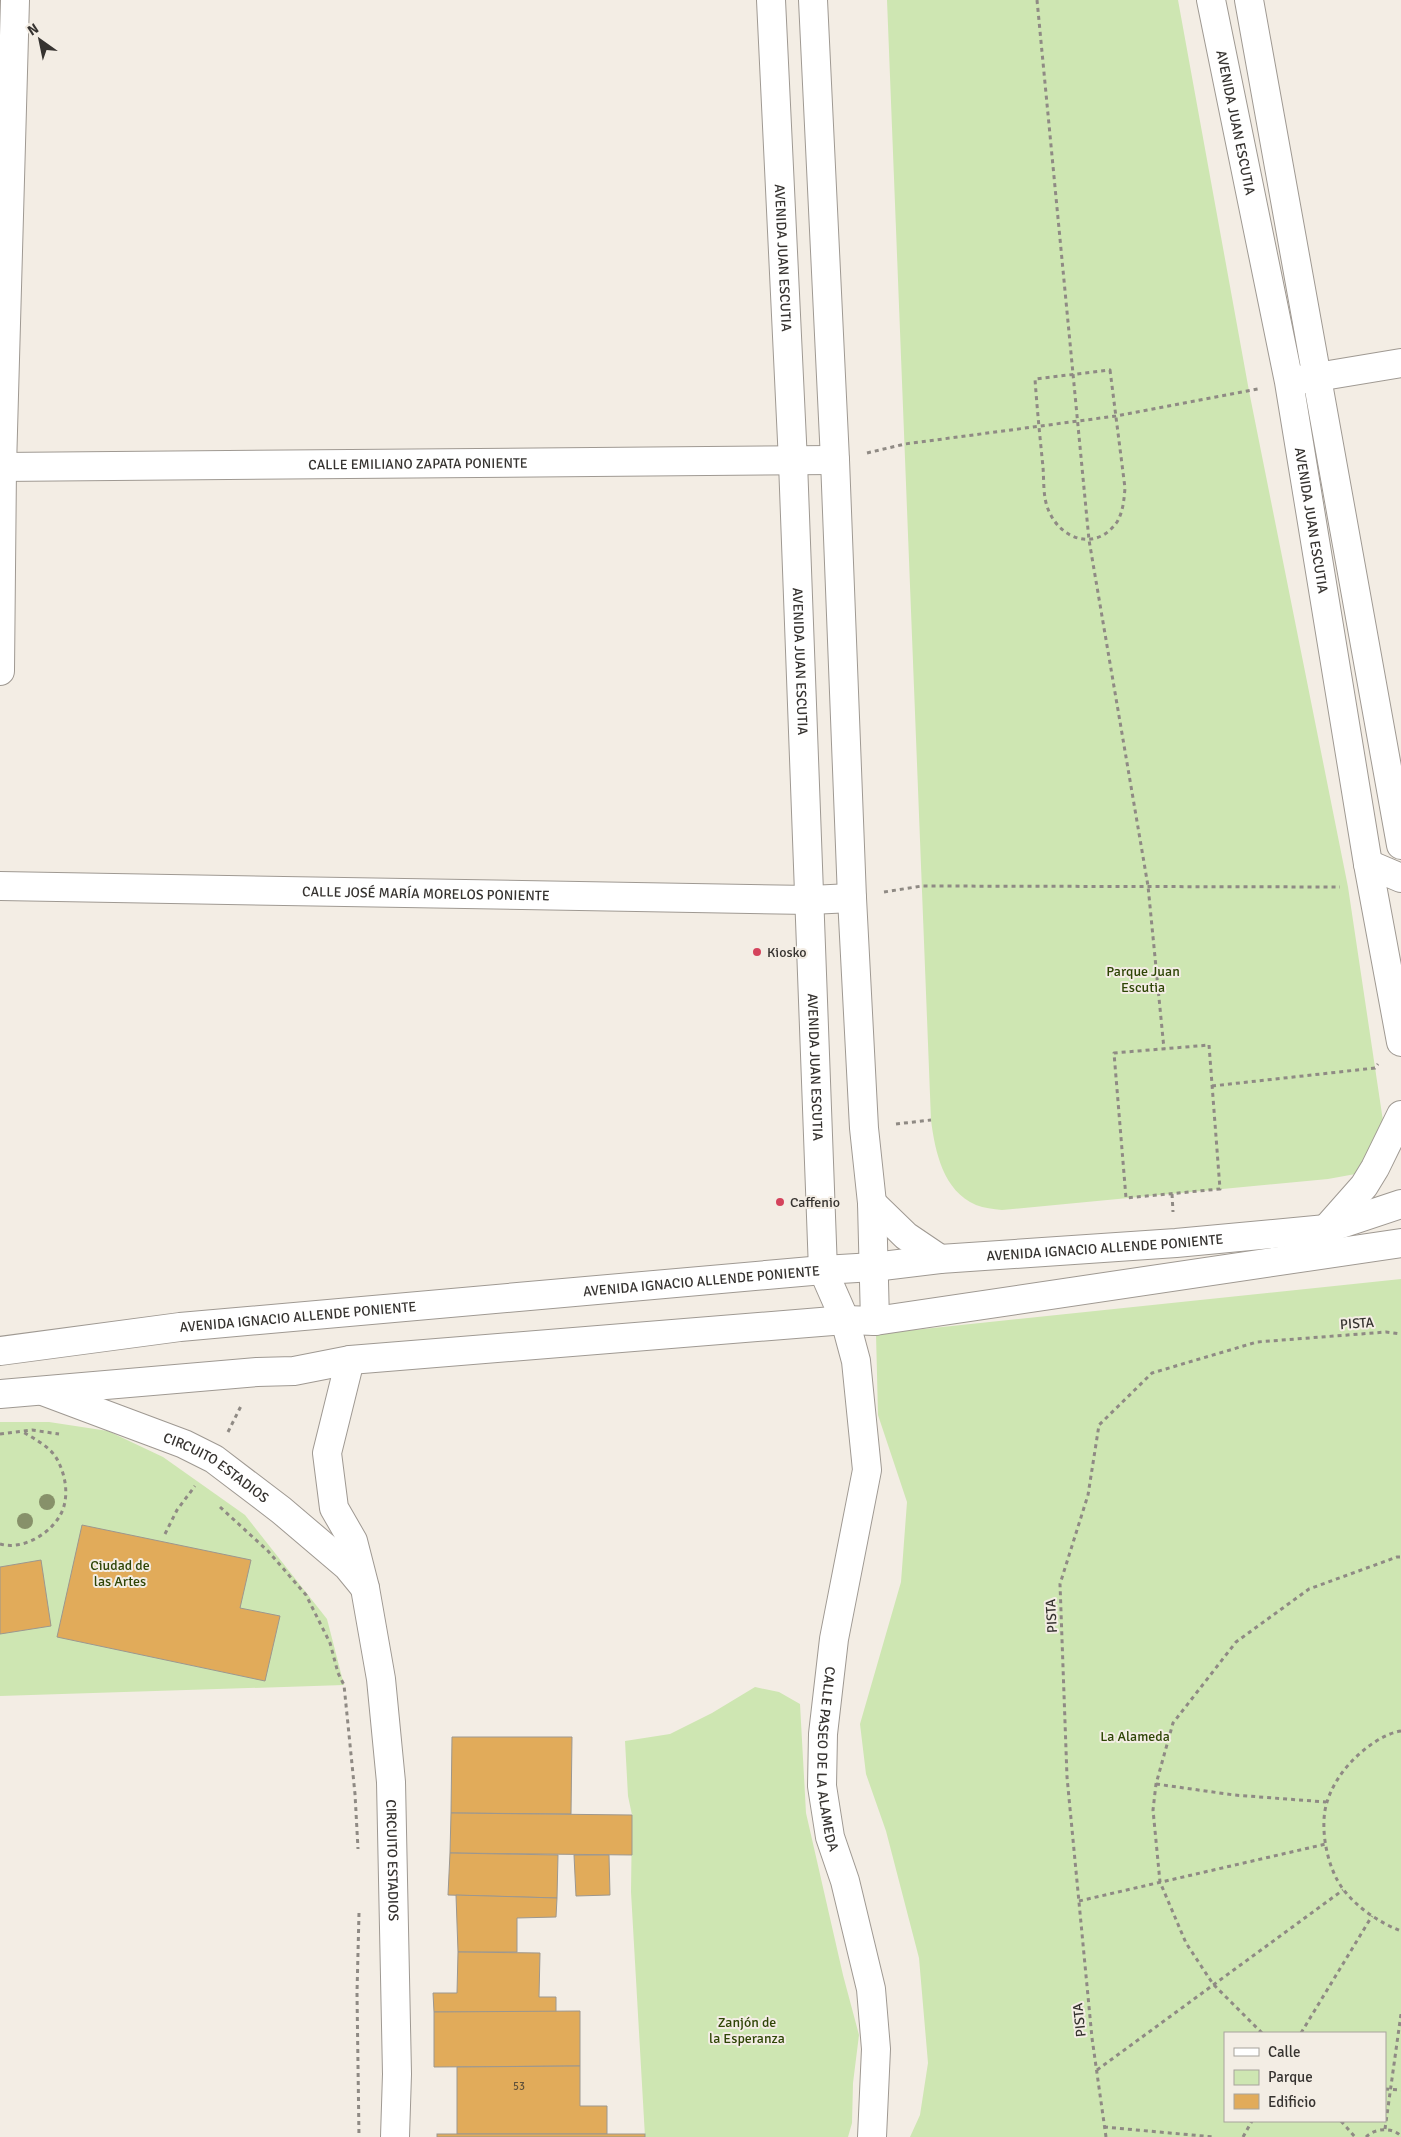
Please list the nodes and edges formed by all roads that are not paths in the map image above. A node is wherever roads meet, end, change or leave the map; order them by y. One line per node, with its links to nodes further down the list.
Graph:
1 (15, 0): 11 (main road)
2 (771, 0): 10 (main road, AVENIDA JUAN ESCUTIA)
3 (814, 0): 9 (main road)
4 (1211, 0): 8 (main road, AVENIDA JUAN ESCUTIA)
5 (1249, 0): 7 (main road, AVENIDA JUAN ESCUTIA)
6 (1401, 363): 7 (main road)
7 (1317, 377): 8 (main road); 13 (main road, AVENIDA JUAN ESCUTIA)
8 (1289, 382): 14 (main road, AVENIDA JUAN ESCUTIA)
9 (835, 460): 10 (main road, CALLE EMILIANO ZAPATA PONIENTE); 17 (main road)
10 (793, 462): 11 (main road, CALLE EMILIANO ZAPATA PONIENTE); 18 (main road, AVENIDA JUAN ESCUTIA)
11 (1, 467): 12 (main road)
12 (0, 671)
13 (1401, 845)
14 (1368, 864): 15 (main road); 19 (main road, AVENIDA JUAN ESCUTIA)
15 (1401, 878)
16 (0, 886): 18 (main road, CALLE JOSÉ MARÍA MORELOS PONIENTE)
17 (852, 898): 18 (main road, CALLE JOSÉ MARÍA MORELOS PONIENTE); 21 (main road)
18 (810, 900): 27 (main road, AVENIDA JUAN ESCUTIA)
19 (1400, 1040)
20 (1401, 1115): 23 (main road)
21 (872, 1203): 25 (main road); 26 (main road)
22 (1401, 1204): 23 (main road, AVENIDA IGNACIO ALLENDE PONIENTE)
23 (1326, 1229): 25 (main road, AVENIDA IGNACIO ALLENDE PONIENTE)
24 (1401, 1243): 29 (main road)
25 (940, 1259): 26 (main road, AVENIDA IGNACIO ALLENDE PONIENTE)
26 (874, 1267): 27 (main road, AVENIDA IGNACIO ALLENDE PONIENTE); 29 (main road)
27 (823, 1270): 28 (main road, AVENIDA JUAN ESCUTIA); 30 (main road, AVENIDA IGNACIO ALLENDE PONIENTE)
28 (845, 1320): 29 (main road); 31 (main road); 36 (main road, CALLE PASEO DE LA ALAMEDA)
29 (875, 1321)
30 (0, 1351)
31 (350, 1360): 32 (main road); 34 (main road, CIRCUITO ESTADIOS)
32 (39, 1390): 33 (main road); 34 (main road, CIRCUITO ESTADIOS)
33 (0, 1394)
34 (365, 1588): 35 (main road, CIRCUITO ESTADIOS)
35 (395, 2137)
36 (872, 2137)

